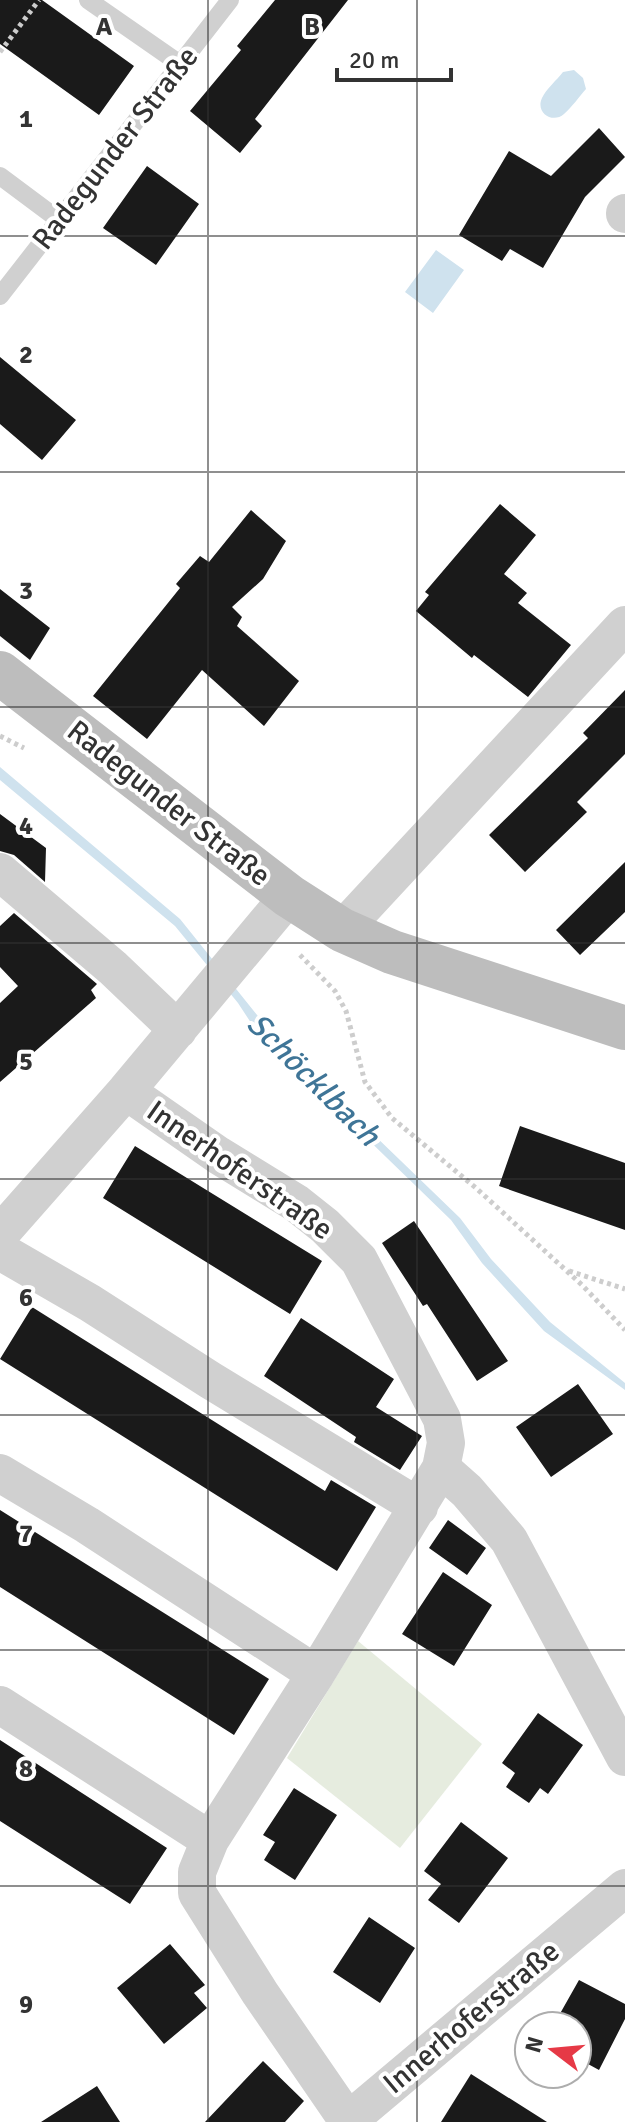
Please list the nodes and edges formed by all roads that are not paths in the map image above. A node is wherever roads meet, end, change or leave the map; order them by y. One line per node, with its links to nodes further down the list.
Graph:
1 (88, 0): 3 (lane)
2 (230, 0): 3 (lane, Radegunder Straße)
3 (180, 64): 5 (lane, Radegunder Straße)
4 (0, 176): 5 (lane)
5 (59, 220): 6 (lane, Radegunder Straße)
6 (0, 296)
7 (625, 625): 11 (street)
8 (0, 673): 10 (main road, Radegunder Straße)
9 (0, 872): 12 (street)
10 (266, 923): 11 (main road, Radegunder Straße); 12 (street, Innerhoferstraße)
11 (342, 930): 13 (main road, Radegunder Straße)
12 (190, 1016): 14 (street, Innerhoferstraße)
13 (625, 1028)
14 (126, 1091): 15 (street, Innerhoferstraße); 17 (street, Innerhoferstraße)
15 (0, 1234)
16 (0, 1251): 19 (street)
17 (441, 1468): 19 (street, Innerhoferstraße); 22 (street)
18 (0, 1473): 20 (street)
19 (419, 1507): 20 (street, Innerhoferstraße)
20 (316, 1674): 23 (street, Innerhoferstraße)
21 (0, 1705): 23 (street)
22 (625, 1757)
23 (210, 1840): 24 (street, Innerhoferstraße)
24 (625, 1888)

